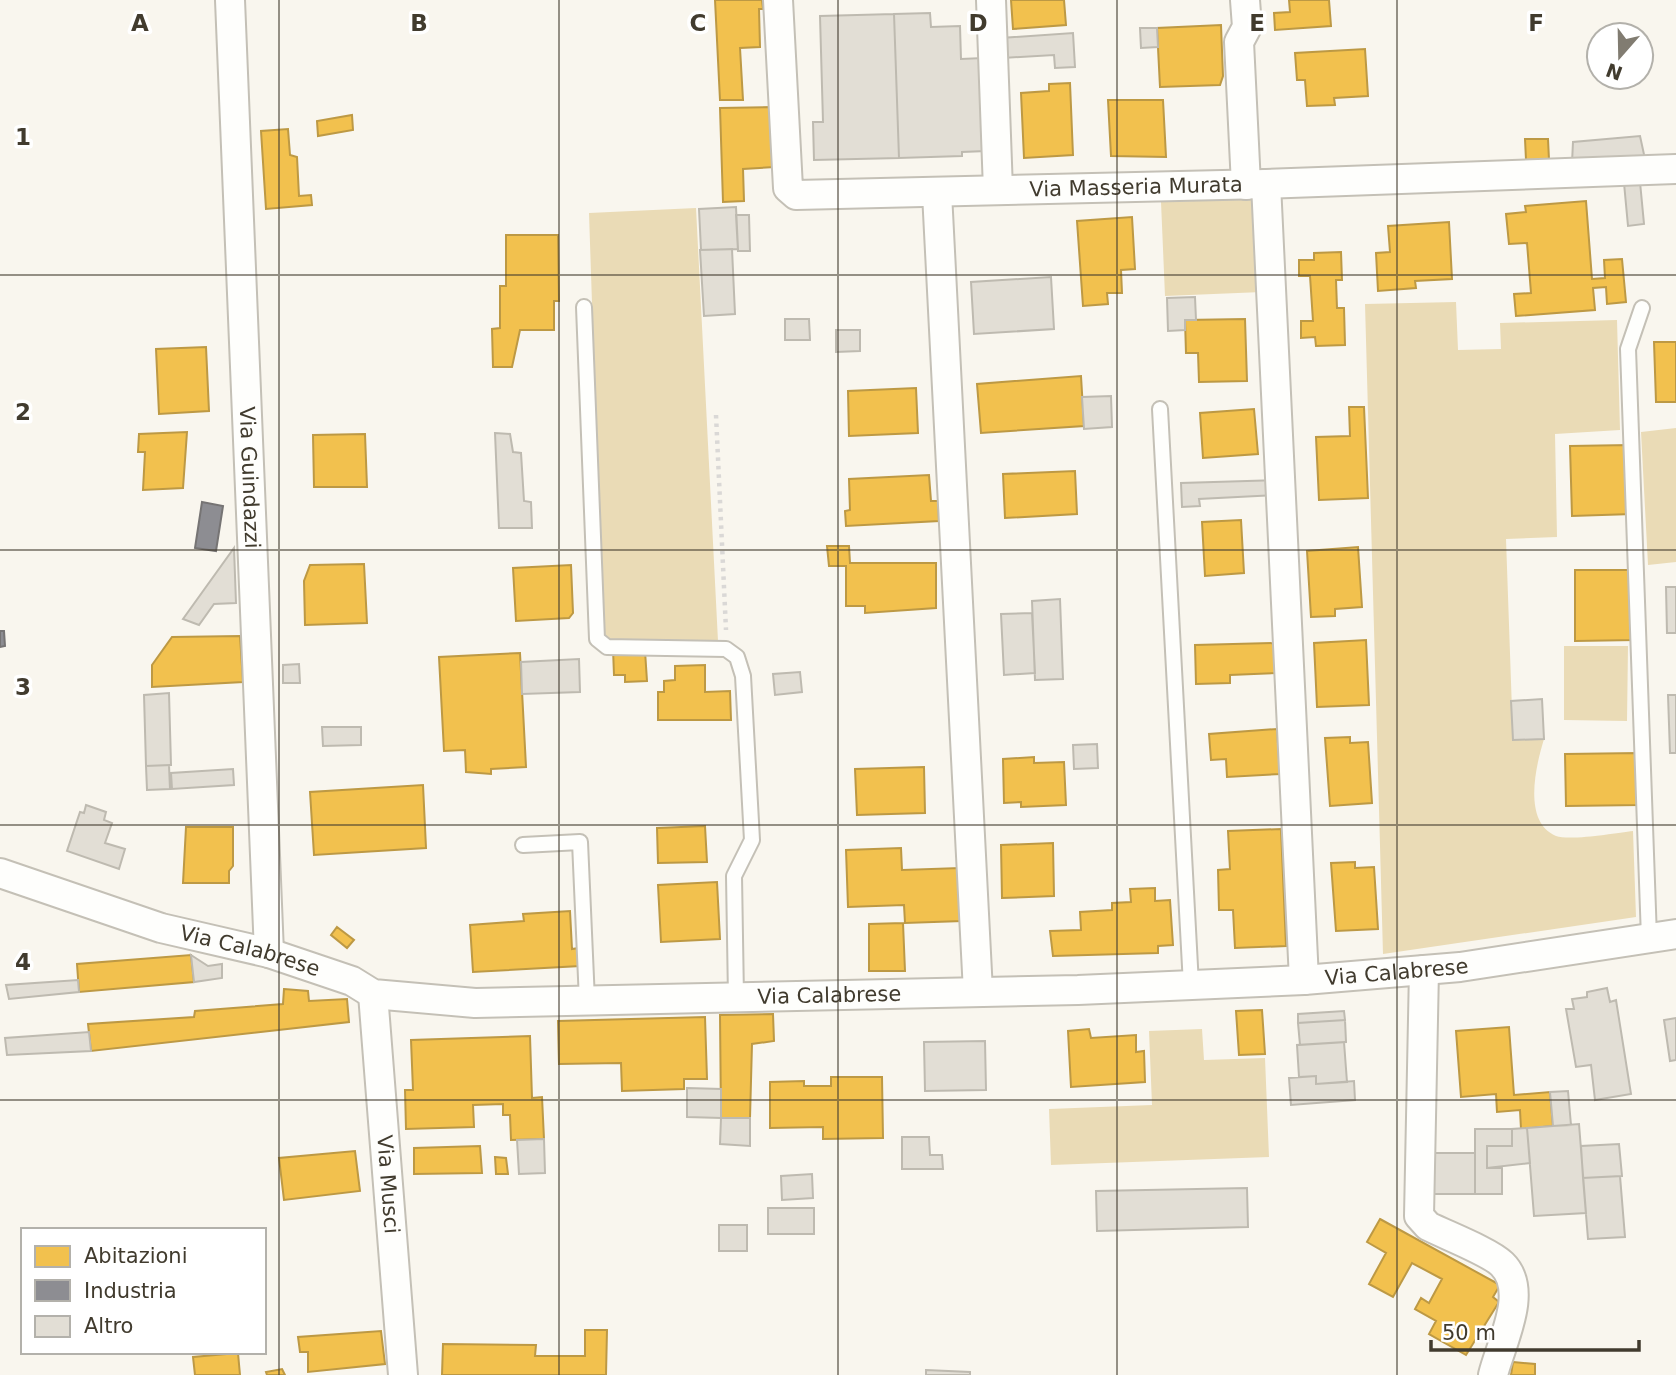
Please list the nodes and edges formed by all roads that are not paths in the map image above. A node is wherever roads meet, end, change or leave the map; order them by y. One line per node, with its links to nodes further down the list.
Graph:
1 (230, 0): 15 (street, Via Guindazzi)
2 (778, 0): 8 (street, Via Masseria Murata)
3 (991, 0): 7 (street)
4 (1245, 0): 6 (street)
5 (1676, 169): 6 (street, Via Masseria Murata)
6 (1256, 185): 7 (street, Via Masseria Murata); 17 (street)
7 (998, 190): 8 (street, Via Masseria Murata)
8 (937, 193): 19 (street)
9 (584, 307): 21 (lane)
10 (1642, 308): 14 (lane)
11 (1160, 409): 18 (lane)
12 (523, 845): 22 (lane)
13 (0, 873): 15 (street, Via Calabrese)
14 (1663, 936): 16 (street, Via Calabrese)
15 (270, 953): 20 (street, Via Calabrese)
16 (1424, 970): 17 (street, Via Calabrese); 24 (street)
17 (1304, 980): 18 (street, Via Calabrese)
18 (1191, 985): 19 (street, Via Calabrese)
19 (978, 992): 21 (street, Via Calabrese)
20 (373, 994): 22 (street, Via Calabrese); 23 (street, Via Musci)
21 (736, 998): 22 (street, Via Calabrese)
22 (587, 1000)
23 (403, 1375)
24 (1493, 1375)

